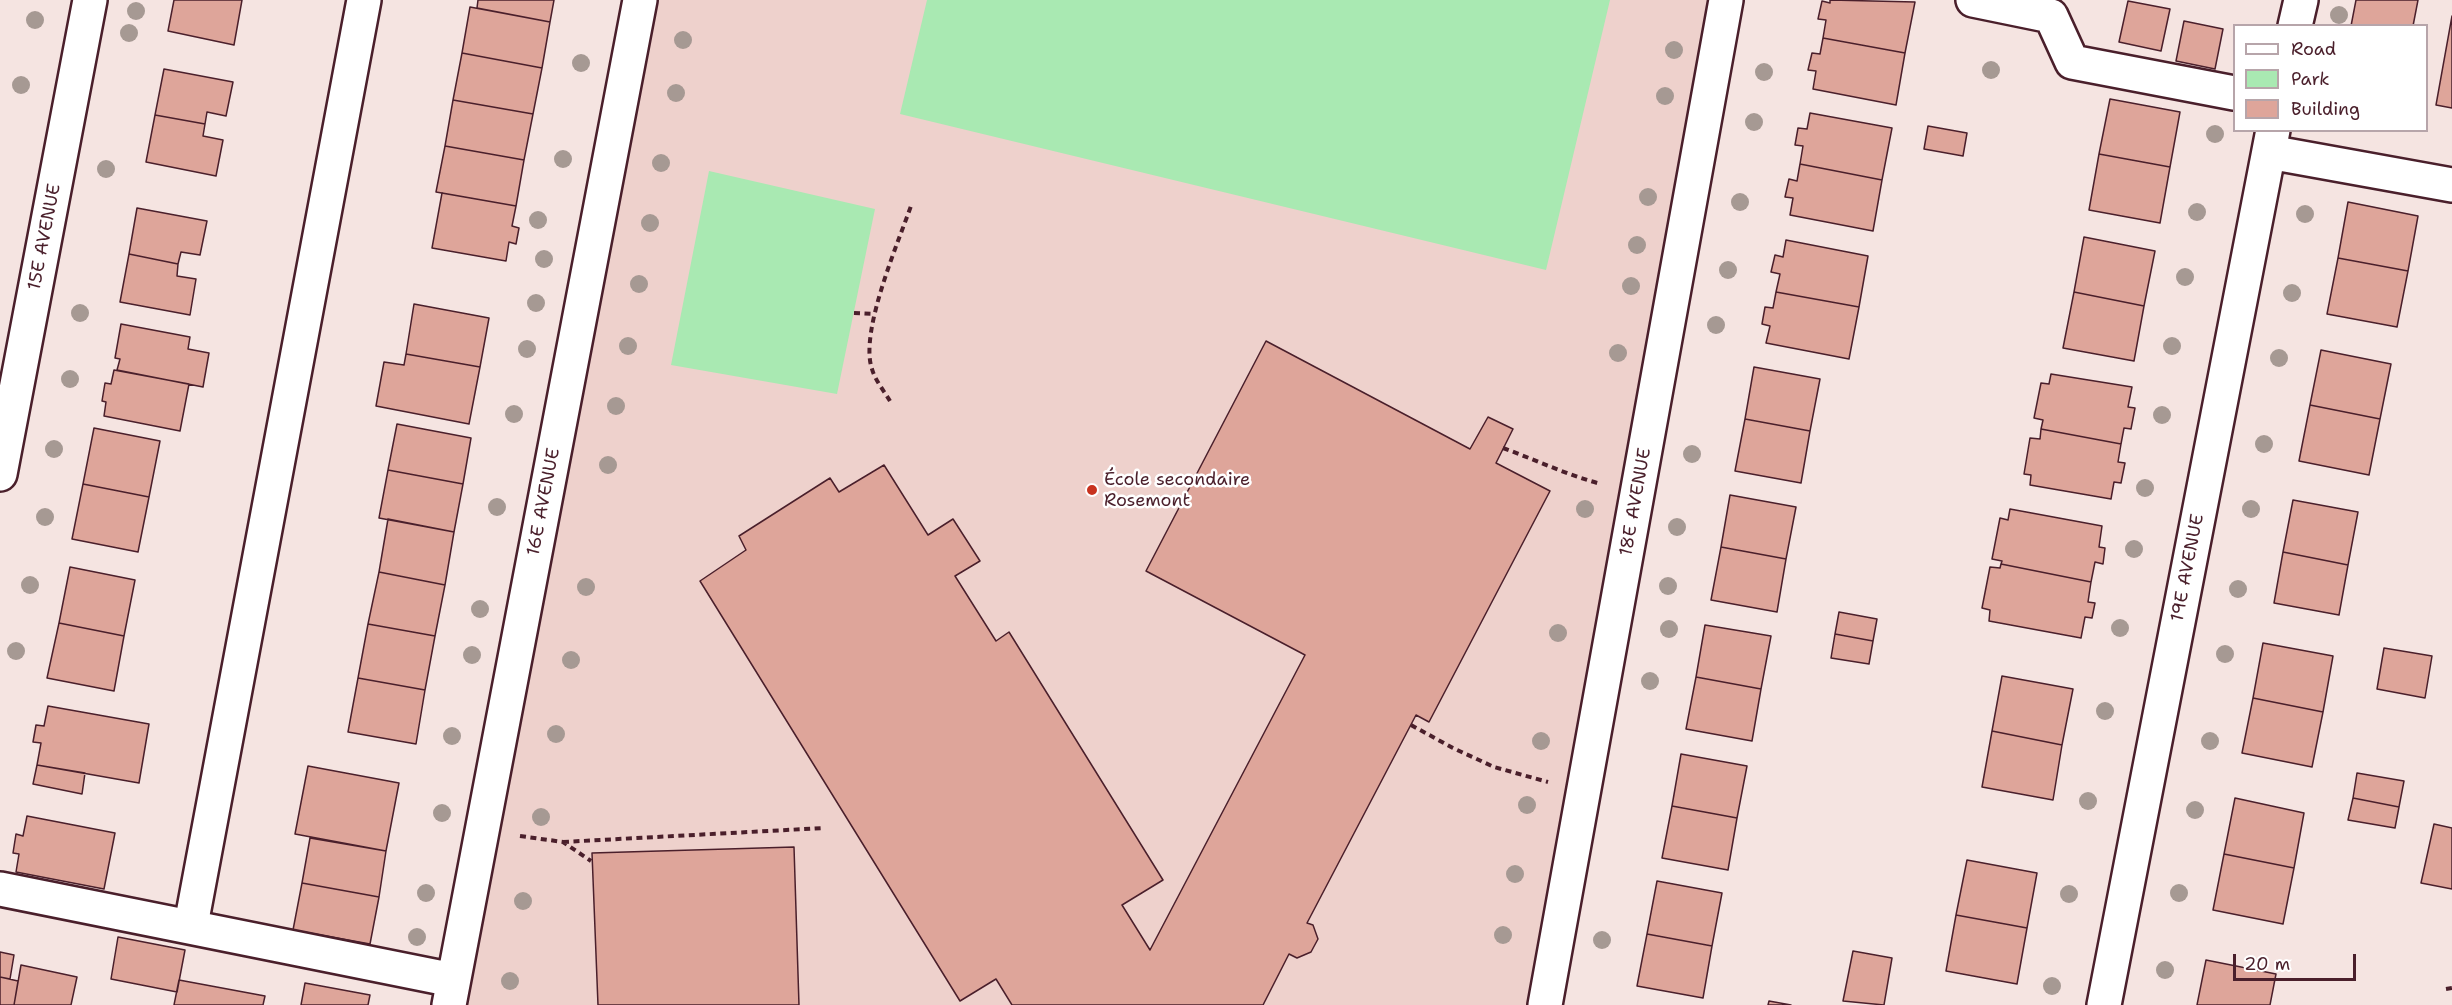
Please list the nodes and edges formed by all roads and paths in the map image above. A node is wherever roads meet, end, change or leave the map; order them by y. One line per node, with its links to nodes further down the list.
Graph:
1 (90, 0): 16 (street, 15E AVENUE)
2 (364, 0): 25 (street)
3 (640, 0): 28 (street, 16E AVENUE)
4 (1726, 0): 29 (street, 18E AVENUE)
5 (1973, 0): 8 (street)
6 (2301, 0): 7 (street)
7 (2295, 24)
8 (2233, 93)
9 (2271, 141): 10 (street); 30 (street, 19E AVENUE)
10 (2452, 185)
11 (912, 203): 13 (path)
12 (854, 313): 13 (path)
13 (874, 314): 14 (path)
14 (890, 401)
15 (1503, 448): 17 (path)
16 (0, 474)
17 (1606, 485)
18 (1411, 725): 19 (path)
19 (1550, 782)
20 (824, 828): 22 (path)
21 (516, 836): 22 (path)
22 (563, 842): 23 (path)
23 (591, 861)
24 (0, 889): 25 (street)
25 (191, 925): 28 (street)
26 (2452, 988): 27 (path)
27 (2446, 989)
28 (451, 992)
29 (1545, 1005)
30 (2104, 1005)

